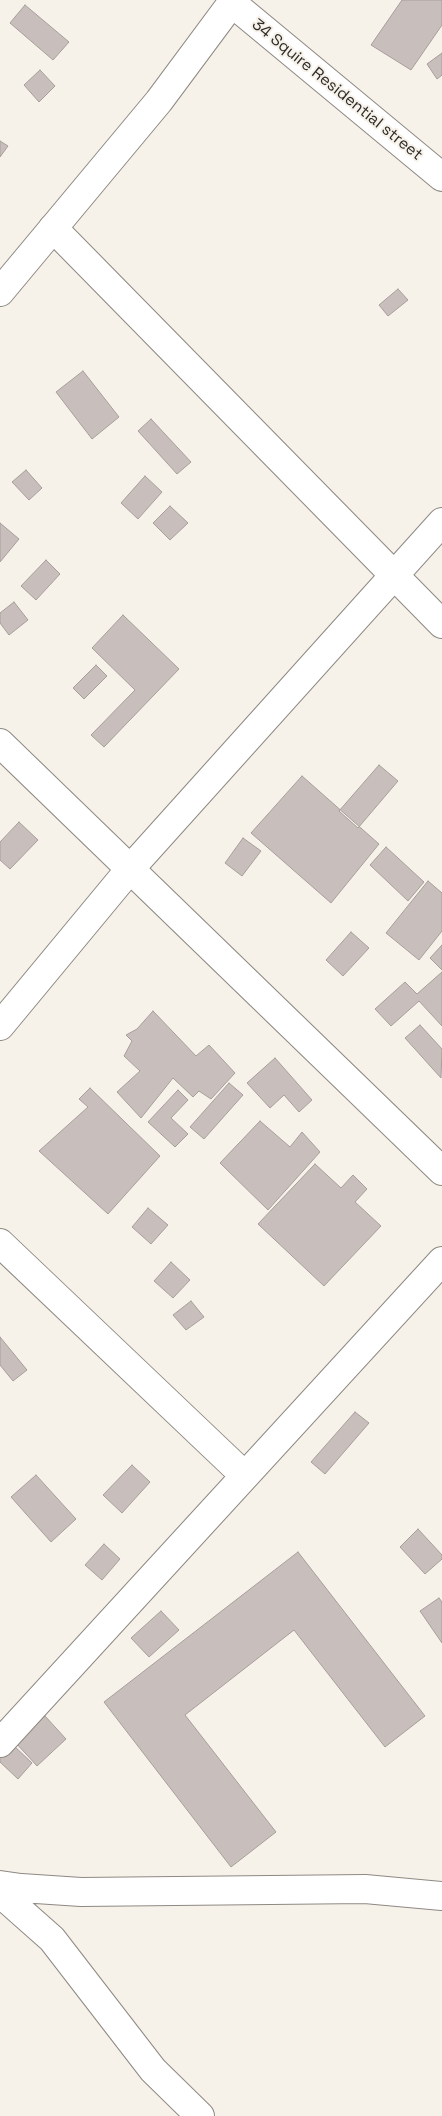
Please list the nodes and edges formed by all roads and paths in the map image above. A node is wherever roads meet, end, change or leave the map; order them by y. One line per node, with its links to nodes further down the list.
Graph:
1 (231, 1): 2 (street, 34 Squire Residential street); 3 (street)
2 (442, 176)
3 (53, 228): 4 (street); 6 (street)
4 (0, 292)
5 (442, 522): 6 (street)
6 (394, 575): 7 (street); 9 (street)
7 (442, 624)
8 (0, 743): 9 (street)
9 (130, 869): 10 (street); 11 (street)
10 (0, 1026)
11 (442, 1171)
12 (0, 1243): 14 (street)
13 (442, 1261): 14 (street)
14 (244, 1475): 15 (street)
15 (0, 1743)
16 (0, 1885): 18 (street)
17 (0, 1893): 19 (street)
18 (442, 1896)
19 (200, 2116)

